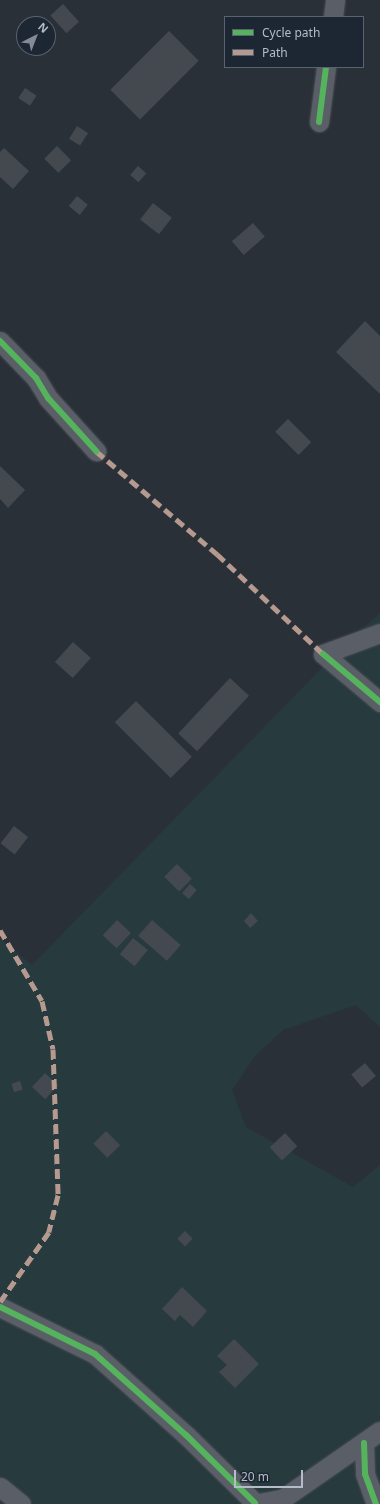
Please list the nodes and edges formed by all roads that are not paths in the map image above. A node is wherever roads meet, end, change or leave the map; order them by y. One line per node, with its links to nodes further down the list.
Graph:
1 (335, 0): 2 (street)
2 (333, 16)
3 (326, 68): 4 (street)
4 (319, 122)
5 (0, 341): 6 (street)
6 (96, 451)
7 (380, 633): 8 (street)
8 (380, 702)
9 (0, 1306): 14 (street)
10 (380, 1431): 11 (street)
11 (364, 1443): 13 (street); 16 (street)
12 (0, 1487): 15 (street)
13 (284, 1502): 14 (street)
14 (254, 1503)
15 (22, 1504)
16 (376, 1504)

